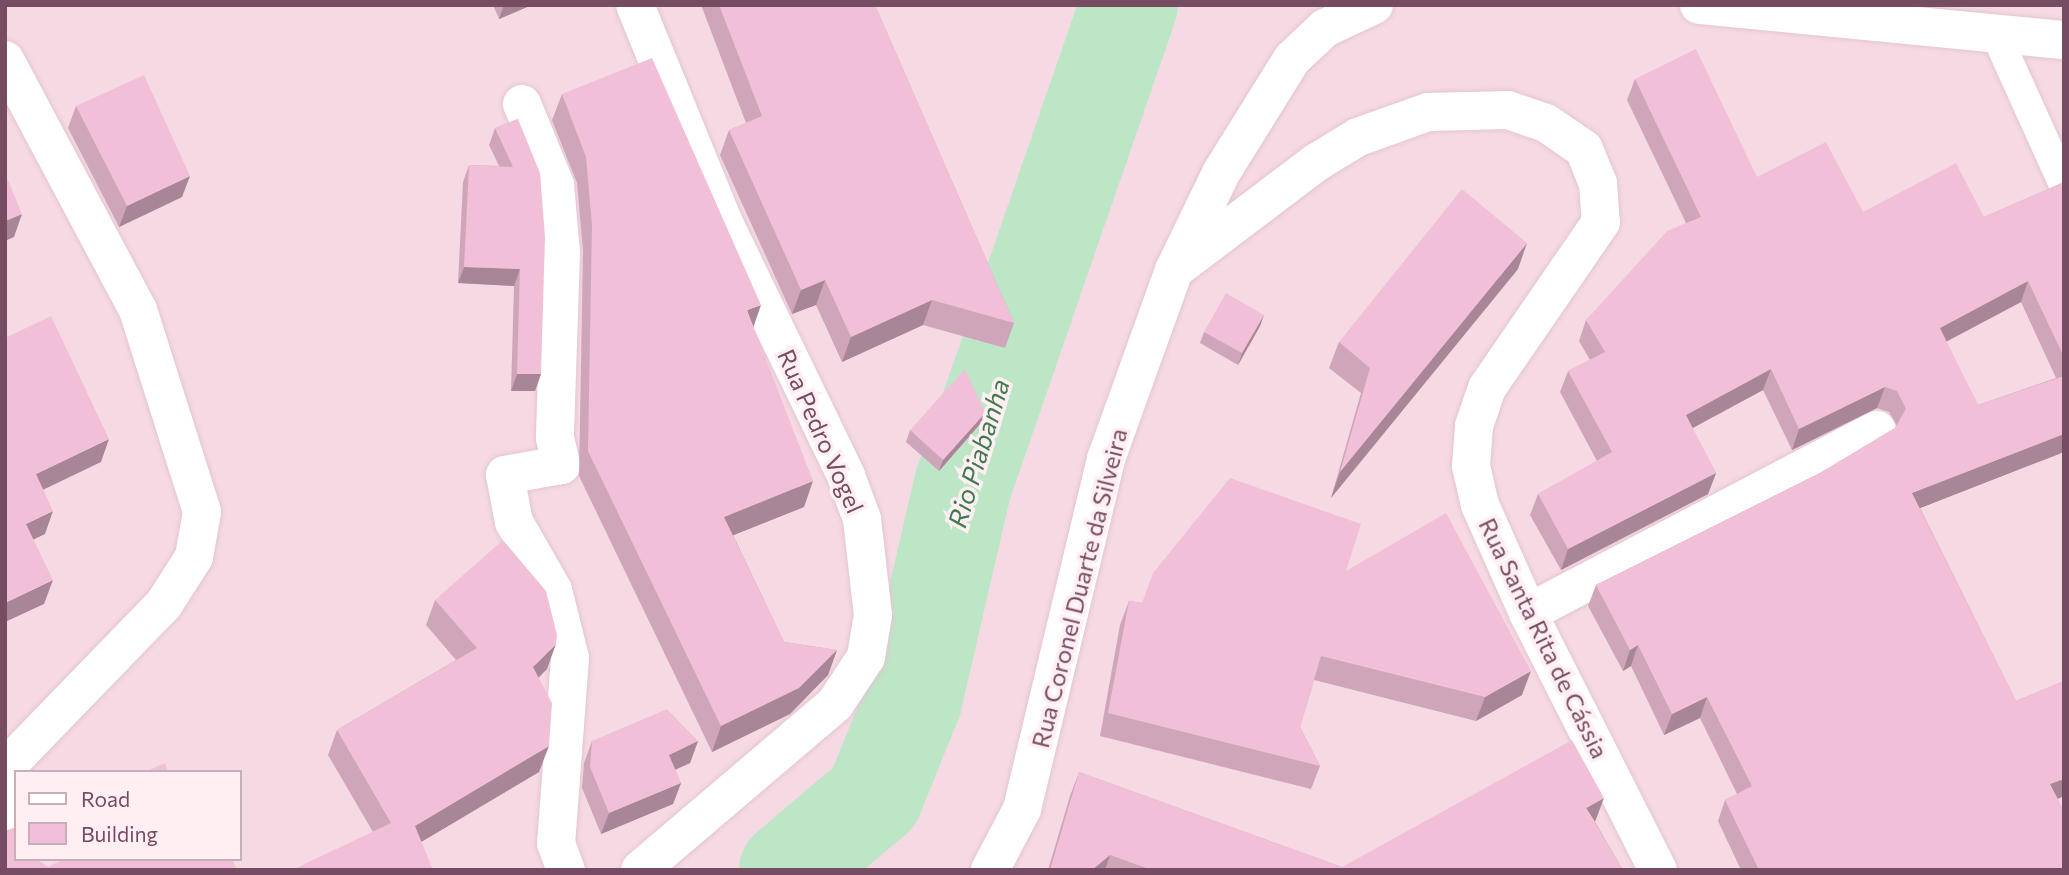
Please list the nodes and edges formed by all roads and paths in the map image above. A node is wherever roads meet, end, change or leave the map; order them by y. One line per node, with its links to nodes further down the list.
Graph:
1 (635, 5): 17 (street, Rua Pedro Vogel)
2 (1374, 5): 4 (street, Rua Coronel Duarte da Silveira)
3 (1699, 5): 5 (street)
4 (1317, 17): 10 (street, Rua Coronel Duarte da Silveira)
5 (1995, 32): 6 (street); 9 (lane)
6 (2064, 40)
7 (5, 60): 13 (street)
8 (522, 104): 16 (street)
9 (2064, 185)
10 (1174, 270): 12 (street, Rua Santa Rita de Cássia); 18 (street, Rua Coronel Duarte da Silveira)
11 (1877, 430): 12 (street)
12 (1528, 613): 19 (street, Rua Santa Rita de Cássia)
13 (5, 768)
14 (5, 795): 15 (street)
15 (14, 814)
16 (566, 870)
17 (640, 870)
18 (990, 870)
19 (1658, 870)

